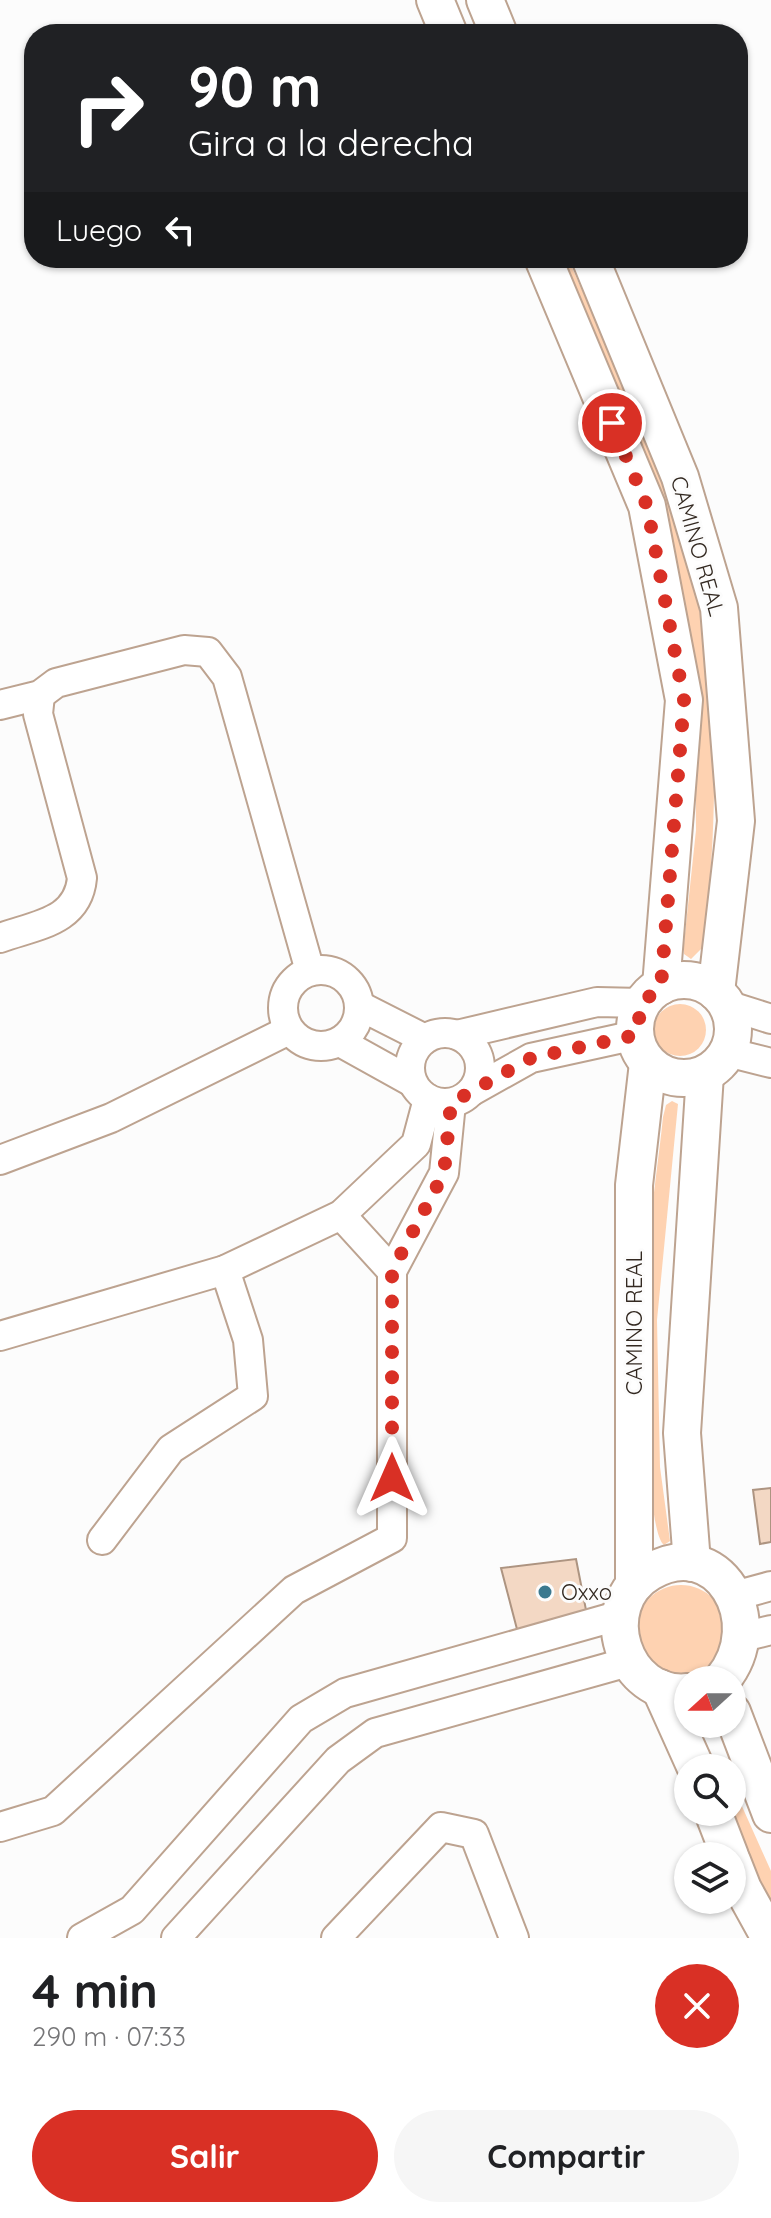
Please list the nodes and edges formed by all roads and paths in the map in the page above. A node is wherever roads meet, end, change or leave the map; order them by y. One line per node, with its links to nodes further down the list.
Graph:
1 (435, 0): 3 (main road)
2 (485, 0): 4 (main road)
3 (445, 24)
4 (495, 24)
5 (547, 268): 14 (main road, CAMINO REAL)
6 (594, 268): 11 (main road, CAMINO REAL)
7 (40, 695): 8 (street); 9 (street); 10 (street)
8 (0, 705)
9 (0, 938)
10 (310, 971): 12 (street); 15 (street)
11 (722, 998): 13 (street); 14 (main road); 19 (main road, CAMINO REAL)
12 (360, 1006): 17 (street); 18 (street)
13 (771, 1019)
14 (647, 1022): 16 (street); 19 (main road); 21 (street); 30 (main road, CAMINO REAL)
15 (289, 1030): 18 (street); 22 (street)
16 (457, 1035): 17 (street); 21 (street)
17 (425, 1039): 21 (street)
18 (340, 1042): 21 (street)
19 (716, 1063): 20 (street); 28 (main road, CAMINO REAL)
20 (771, 1063)
21 (441, 1094): 23 (street); 25 (street)
22 (0, 1160)
23 (341, 1215): 24 (street); 25 (street)
24 (225, 1270): 26 (street); 27 (street)
25 (392, 1271): 37 (street)
26 (0, 1336)
27 (102, 1540)
28 (692, 1563): 29 (main road); 30 (main road)
29 (755, 1590): 31 (main road)
30 (627, 1600): 32 (main road, CAMINO REAL); 39 (street)
31 (759, 1633): 33 (main road)
32 (628, 1662): 34 (main road); 40 (street)
33 (736, 1666)
34 (674, 1690)
35 (742, 1738): 36 (main road)
36 (771, 1814)
37 (0, 1827)
38 (746, 1889): 43 (main road)
39 (82, 1938)
40 (176, 1938)
41 (336, 1938): 42 (street)
42 (514, 1938)
43 (770, 1938)

